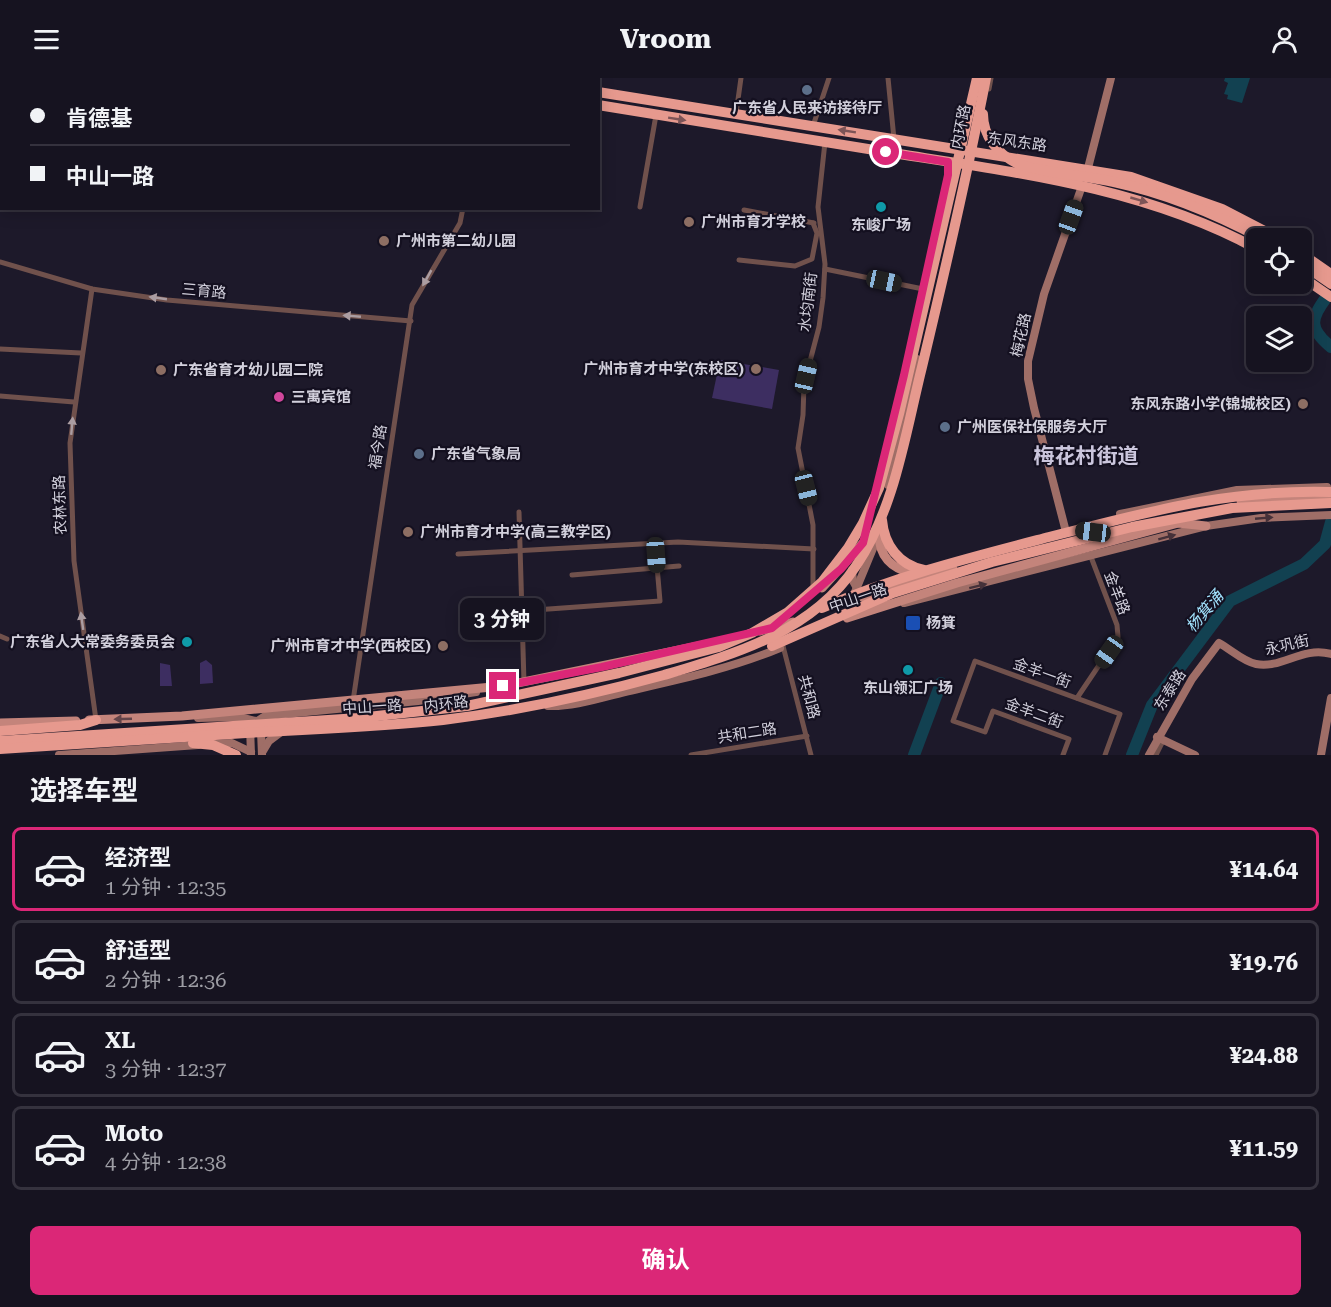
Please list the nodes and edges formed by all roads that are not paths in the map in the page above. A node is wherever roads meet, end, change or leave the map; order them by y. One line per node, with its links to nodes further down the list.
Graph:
1 (741, 78): 9 (street)
2 (829, 78): 11 (street)
3 (888, 78): 12 (street)
4 (970, 78): 22 (highway, bridge)
5 (985, 78): 14 (street); 22 (highway, 内环路, bridge); 26 (highway, bridge); 90 (highway, 内环路, bridge)
6 (1111, 78): 17 (street)
7 (600, 92): 9 (highway, 东风东路)
8 (600, 105): 10 (highway, 东风东路)
9 (736, 114): 11 (highway, 东风东路)
10 (656, 115): 13 (highway, 东风东路, one-way to 13); 19 (street)
11 (813, 126): 12 (highway, 东风东路, one-way to 11)
12 (894, 139): 14 (highway, 东风东路)
13 (825, 142): 15 (highway, 东风东路); 24 (street, 水均南街)
14 (968, 151): 17 (highway, 东风东路)
15 (948, 162): 16 (highway, 东风东路); 37 (street); 43 (street)
16 (969, 165): 18 (highway, 东风东路); 56 (street)
17 (1088, 168): 25 (highway, 东风东路)
18 (1082, 186): 27 (highway, 东风东路, one-way to 27); 54 (street, 梅花路)
19 (640, 207)
20 (463, 210): 39 (street, 福今路, one-way to 39)
21 (744, 210): 23 (street)
22 (946, 214): 46 (highway, 内环路, bridge)
23 (813, 223): 24 (street); 28 (street)
24 (821, 224): 31 (street, 水均南街)
25 (1260, 228)
26 (1246, 231)
27 (1246, 244)
28 (739, 260)
29 (1312, 261): 33 (highway)
30 (0, 262): 36 (street, 三育路)
31 (825, 269): 37 (street); 63 (street, 水均南街)
32 (1312, 271): 35 (highway)
33 (1331, 274)
34 (1312, 284): 38 (highway)
35 (1331, 285)
36 (92, 289): 39 (street, 三育路, one-way to 36); 41 (street, 农林东路)
37 (923, 289): 42 (street)
38 (1331, 297)
39 (411, 321): 95 (street, 福今路)
40 (0, 349): 41 (street)
41 (81, 353): 45 (street, 农林东路)
42 (907, 363): 43 (street); 60 (street)
43 (916, 365): 60 (street)
44 (0, 396): 45 (street)
45 (74, 402): 99 (street, 农林东路, one-way to 45)
46 (899, 414): 66 (highway, bridge); 83 (highway, 内环路, bridge)
47 (1331, 489): 48 (street); 83 (highway, bridge)
48 (1197, 496): 50 (main road); 54 (street)
49 (1330, 508): 50 (main road, 中山一路); 52 (main road, 中山一路); 53 (street, one-way to 49); 66 (highway, bridge)
50 (1182, 509): 55 (main road, 中山一路)
51 (519, 512): 62 (street)
52 (1178, 523): 53 (main road); 61 (main road, 中山一路)
53 (1206, 526): 65 (street, one-way to 53)
54 (1065, 528): 55 (main road); 57 (street); 58 (street); 68 (street)
55 (1093, 532): 57 (main road, 中山一路)
56 (879, 534): 68 (main road); 73 (street)
57 (1080, 535): 58 (main road, 中山一路); 61 (street)
58 (1058, 541): 67 (street); 72 (main road, 中山一路)
59 (655, 543): 62 (street); 63 (street); 70 (street)
60 (863, 543): 73 (street); 74 (main road)
61 (1104, 544): 67 (main road, 中山一路)
62 (520, 549): 64 (street); 77 (street)
63 (814, 549): 74 (street, 水均南街)
64 (458, 554)
65 (1091, 557): 75 (street, one-way to 65); 93 (street, 金羊路)
66 (992, 562): 90 (highway, bridge)
67 (1036, 562): 75 (main road, 中山一路)
68 (892, 565): 72 (main road)
69 (679, 566): 70 (street)
70 (656, 568): 71 (street); 77 (street)
71 (572, 575)
72 (932, 575): 73 (main road, 中山一路)
73 (860, 594): 75 (street); 76 (main road, 中山一路); 85 (street)
74 (813, 596): 79 (main road)
75 (880, 607): 80 (main road, 中山一路)
76 (828, 610)
77 (521, 611): 91 (street)
78 (808, 617): 79 (main road, 中山一路)
79 (772, 628): 91 (main road, 中山一路)
80 (801, 632): 85 (main road, 中山一路); 86 (street)
81 (0, 636): 82 (street)
82 (7, 639)
83 (735, 642): 111 (highway, 内环路, bridge)
84 (1219, 643): 87 (street, 永巩街); 110 (street, 东泰路)
85 (760, 645): 88 (main road, 中山一路)
86 (783, 646): 89 (street); 108 (street, 共和路)
87 (1331, 654)
88 (670, 671): 89 (street); 96 (main road, 中山一路)
89 (701, 673): 96 (street)
90 (639, 682): 112 (highway, 内环路, bridge)
91 (524, 683): 92 (main road, 中山一路)
92 (503, 686): 95 (main road, 中山一路); 98 (street)
93 (1077, 698): 100 (street, 金羊一街); 123 (street, 金羊一街)
94 (1331, 698): 127 (street)
95 (352, 701): 97 (main road, 中山一路)
96 (529, 703): 103 (main road, 中山一路)
97 (182, 716): 99 (main road, 中山一路, one-way to 99); 102 (street); 106 (street)
98 (268, 716): 102 (street); 102 (street)
99 (96, 720): 101 (main road, 中山一路); 105 (highway)
100 (953, 721): 122 (street, 金羊二街)
101 (0, 723)
102 (262, 726): 103 (main road, 中山一路); 104 (main road, 中山一路); 117 (street)
103 (292, 728): 117 (street)
104 (249, 730): 106 (main road, 中山一路); 116 (street)
105 (0, 731)
106 (183, 734): 107 (main road, 中山一路)
107 (159, 736): 109 (main road, 中山一路); 113 (street)
108 (807, 736): 120 (street, 共和二路); 121 (street, 共和路)
109 (128, 738): 114 (main road, 中山一路); 115 (street)
110 (1160, 739): 124 (street, 东泰路); 125 (street); 126 (street)
111 (0, 741)
112 (114, 742): 114 (highway, 内环路, bridge); 119 (highway, bridge)
113 (175, 747): 115 (street); 116 (street)
114 (0, 748)
115 (129, 750): 118 (street)
116 (251, 753)
117 (262, 754)
118 (59, 755)
119 (236, 755)
120 (691, 755)
121 (811, 755)
122 (1064, 755)
123 (1105, 755)
124 (1149, 755)
125 (1156, 755)
126 (1195, 755)
127 (1321, 755)

